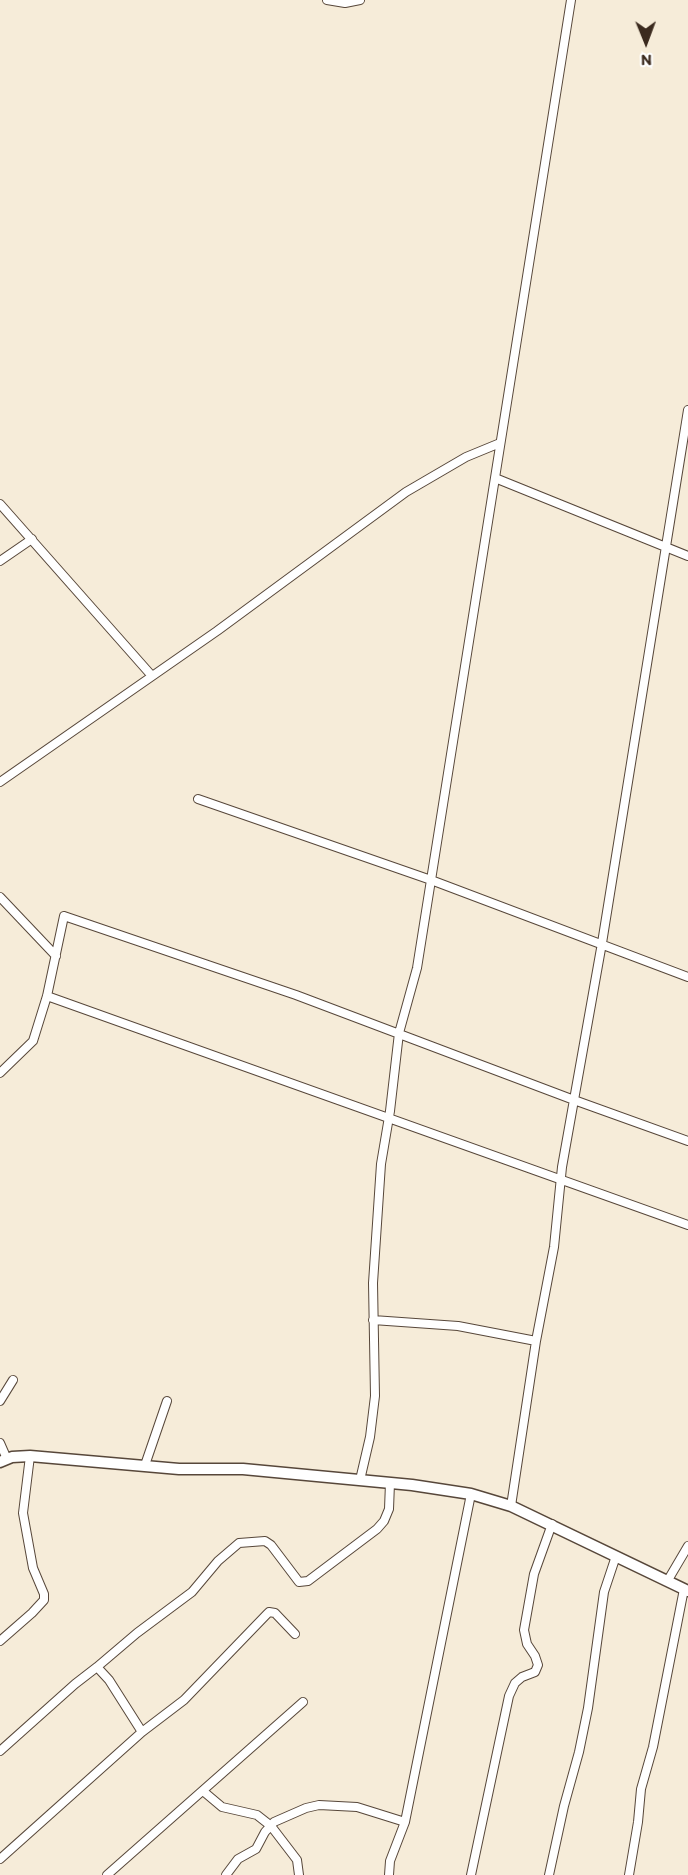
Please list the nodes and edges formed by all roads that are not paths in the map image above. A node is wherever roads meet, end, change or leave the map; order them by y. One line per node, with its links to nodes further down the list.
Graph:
1 (327, 0): 2 (street)
2 (360, 0)
3 (571, 0): 5 (street)
4 (688, 410): 9 (street)
5 (500, 443): 6 (street); 12 (street)
6 (495, 478): 9 (street); 15 (street)
7 (0, 504): 8 (street)
8 (32, 539): 11 (street); 12 (street)
9 (666, 547): 10 (street); 17 (street)
10 (688, 556)
11 (0, 561)
12 (152, 676): 13 (street)
13 (0, 782)
14 (198, 799): 15 (street)
15 (431, 880): 17 (street); 21 (street)
16 (0, 897): 18 (street)
17 (602, 943): 19 (street); 23 (street)
18 (56, 956): 20 (street); 21 (street)
19 (688, 976)
20 (47, 996): 22 (street); 24 (street)
21 (399, 1033): 23 (street); 24 (street)
22 (0, 1073)
23 (574, 1100): 25 (street); 26 (street)
24 (388, 1118): 26 (street); 28 (street)
25 (688, 1141)
26 (561, 1179): 27 (street); 29 (street)
27 (688, 1225)
28 (373, 1320): 29 (street); 37 (street)
29 (536, 1341): 40 (street)
30 (13, 1380): 31 (street)
31 (0, 1401)
32 (167, 1401): 36 (street)
33 (0, 1443): 35 (street)
34 (30, 1456): 35 (street); 36 (street); 47 (street)
35 (3, 1460)
36 (145, 1465): 37 (street)
37 (360, 1480): 38 (street)
38 (390, 1483): 39 (street); 48 (street)
39 (471, 1494): 40 (street); 53 (street)
40 (511, 1506): 41 (street)
41 (552, 1524): 43 (street); 60 (street)
42 (688, 1546): 44 (street)
43 (616, 1556): 44 (street); 61 (street)
44 (668, 1580): 45 (street)
45 (686, 1590): 62 (street)
46 (294, 1634): 50 (street)
47 (0, 1641)
48 (97, 1667): 50 (street); 51 (street)
49 (303, 1702): 52 (street)
50 (142, 1732): 55 (street)
51 (0, 1751)
52 (203, 1791): 54 (street); 56 (street)
53 (405, 1822): 54 (street); 59 (street)
54 (271, 1826): 57 (street); 58 (street)
55 (0, 1859)
56 (107, 1875)
57 (226, 1875)
58 (299, 1875)
59 (389, 1875)
60 (471, 1875)
61 (549, 1875)
62 (629, 1875)

